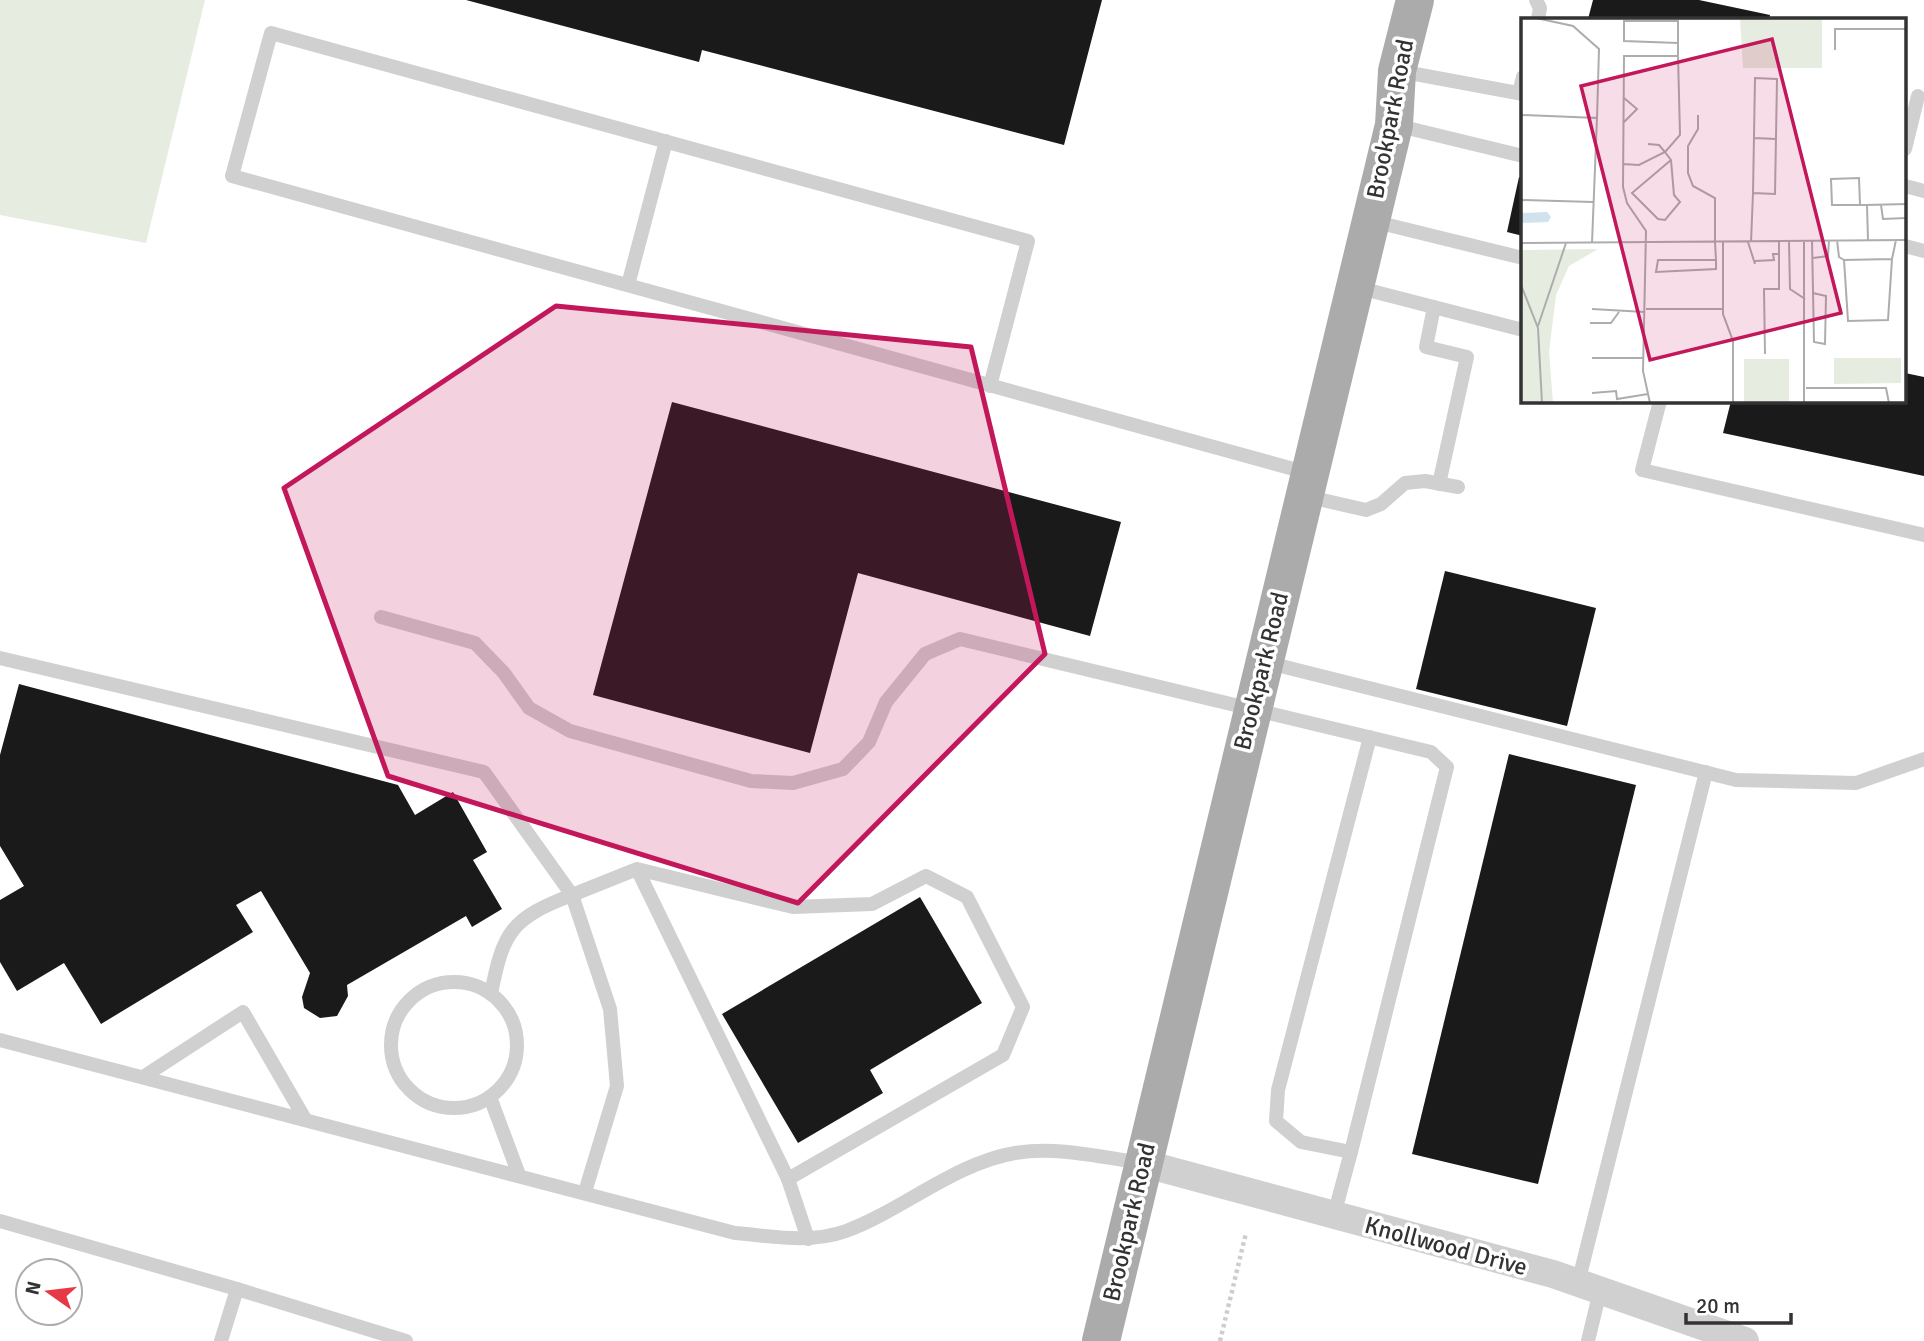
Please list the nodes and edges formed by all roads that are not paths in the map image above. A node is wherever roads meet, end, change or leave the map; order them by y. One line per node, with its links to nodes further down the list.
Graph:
1 (1415, 0): 4 (main road, Brookpark Road)
2 (1536, 0): 3 (lane)
3 (1538, 18)
4 (1397, 71): 5 (lane); 7 (main road, Brookpark Road)
5 (1521, 94)
6 (1916, 95): 9 (lane)
7 (1394, 125): 10 (lane); 13 (main road, Brookpark Road)
8 (666, 141): 17 (lane); 17 (lane); 21 (lane)
9 (1906, 144)
10 (1521, 156)
11 (1906, 186): 12 (lane)
12 (1924, 191)
13 (1370, 221): 16 (lane); 18 (main road, Brookpark Road)
14 (1906, 247): 15 (lane)
15 (1924, 251)
16 (1521, 258)
17 (628, 285): 21 (lane)
18 (1354, 287): 19 (lane); 24 (main road, Brookpark Road)
19 (1434, 307): 20 (lane); 23 (lane)
20 (1521, 329)
21 (990, 386): 24 (lane)
22 (1660, 402): 26 (lane)
23 (1439, 484): 24 (lane); 25 (lane)
24 (1307, 485): 29 (main road, Brookpark Road)
25 (1458, 487)
26 (1924, 535)
27 (381, 617): 30 (lane)
28 (0, 658): 35 (lane)
29 (1263, 662): 30 (main road, Brookpark Road); 33 (lane)
30 (1252, 711): 31 (lane); 42 (main road, Brookpark Road)
31 (1370, 737): 41 (lane); 41 (lane)
32 (1924, 759): 33 (lane)
33 (1706, 772): 49 (lane)
34 (637, 869): 35 (lane); 44 (lane); 44 (lane)
35 (572, 895): 36 (lane); 45 (lane)
36 (491, 993): 39 (lane); 39 (lane)
37 (0, 1040): 38 (lane)
38 (143, 1077): 40 (lane); 40 (lane)
39 (490, 1097): 43 (lane)
40 (305, 1119): 43 (lane)
41 (1351, 1152): 46 (lane)
42 (1142, 1163): 46 (street, Knollwood Drive); 48 (lane); 53 (main road, Brookpark Road)
43 (519, 1175): 45 (lane)
44 (789, 1179): 48 (lane)
45 (584, 1192): 48 (lane)
46 (1334, 1215): 49 (street, Knollwood Drive)
47 (0, 1221): 50 (lane)
48 (808, 1239)
49 (1589, 1287): 54 (lane); 55 (street, Knollwood Drive)
50 (237, 1290): 51 (lane); 52 (lane)
51 (221, 1341)
52 (405, 1341)
53 (1101, 1341)
54 (1588, 1341)
55 (1745, 1341)

